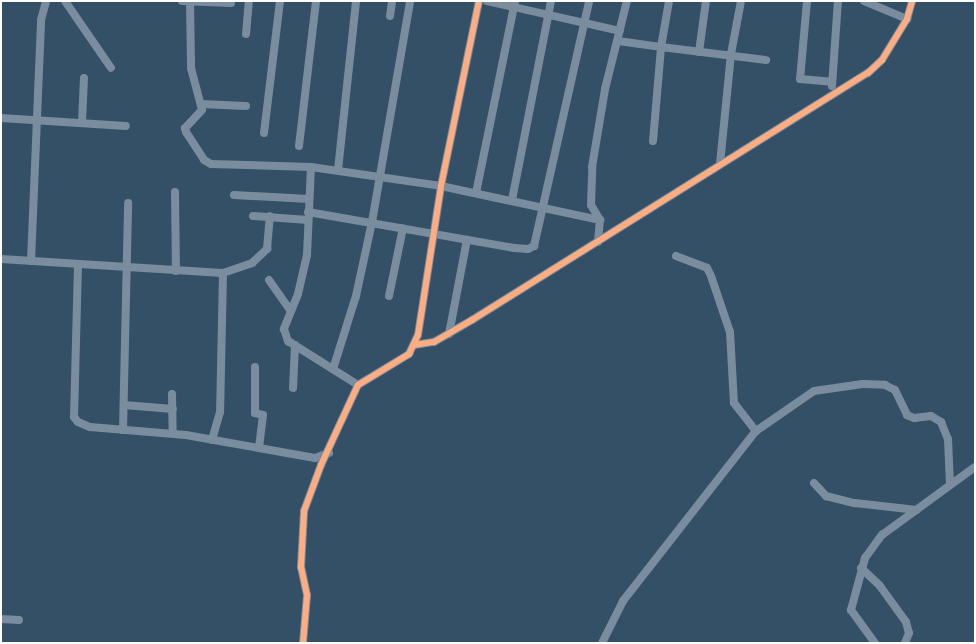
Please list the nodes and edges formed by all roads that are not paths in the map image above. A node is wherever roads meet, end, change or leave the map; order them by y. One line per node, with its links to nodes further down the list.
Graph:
1 (46, 1): 42 (street)
2 (65, 1): 35 (street)
3 (187, 1): 22 (street); 39 (street)
4 (249, 1): 29 (street)
5 (280, 1): 45 (street)
6 (316, 1): 47 (street)
7 (356, 1): 50 (street)
8 (392, 1): 25 (street)
9 (410, 1): 51 (street)
10 (479, 1): 52 (street)
11 (487, 1): 23 (street)
12 (551, 1): 24 (street)
13 (589, 1): 27 (street)
14 (627, 1): 28 (street)
15 (669, 1): 31 (street)
16 (706, 1): 32 (street)
17 (741, 1): 33 (street)
18 (807, 1): 37 (street)
19 (838, 1): 37 (street)
20 (864, 1): 26 (street)
21 (912, 1): 26 (street)
22 (231, 3)
23 (515, 3): 24 (street); 54 (street)
24 (548, 12): 27 (street); 57 (street)
25 (390, 16)
26 (907, 18): 38 (street)
27 (584, 22): 28 (street); 59 (street)
28 (620, 31): 30 (street)
29 (246, 34)
30 (618, 41): 31 (street); 63 (street)
31 (661, 47): 32 (street); 46 (street)
32 (699, 52): 33 (street)
33 (731, 54): 34 (street); 48 (street)
34 (766, 60)
35 (111, 68)
36 (84, 78): 43 (street)
37 (832, 82): 38 (street)
38 (831, 95): 48 (street)
39 (201, 104): 40 (street); 49 (street)
40 (246, 106)
41 (1, 118): 42 (street)
42 (37, 120): 43 (street); 71 (street)
43 (82, 123): 44 (street)
44 (126, 126)
45 (264, 133)
46 (653, 141)
47 (299, 146)
48 (720, 164): 68 (street)
49 (311, 166): 50 (street); 56 (street)
50 (338, 170): 51 (street)
51 (380, 175): 52 (street); 64 (street)
52 (441, 186): 54 (street); 66 (street)
53 (175, 192): 74 (street)
54 (476, 193): 57 (street)
55 (234, 194): 56 (street)
56 (309, 199): 62 (street)
57 (512, 200): 59 (street)
58 (128, 203): 73 (street)
59 (544, 207): 63 (street); 67 (street)
60 (253, 216): 61 (street)
61 (270, 216): 62 (street); 75 (street)
62 (308, 216): 64 (street); 78 (street)
63 (600, 220): 68 (street)
64 (372, 222): 65 (street); 83 (street)
65 (403, 228): 66 (street); 77 (street)
66 (433, 235): 67 (street); 81 (street)
67 (467, 240): 79 (street)
68 (598, 242): 79 (street)
69 (676, 256): 90 (street)
70 (1, 259): 71 (street)
71 (31, 262): 72 (street)
72 (78, 265): 73 (street); 89 (street)
73 (128, 268): 74 (street); 87 (street)
74 (176, 271): 75 (street)
75 (223, 273): 92 (street)
76 (269, 280): 78 (street)
77 (389, 296)
78 (290, 310): 80 (street)
79 (449, 334): 81 (street)
80 (295, 345): 83 (street); 85 (street)
81 (414, 345): 84 (street)
82 (255, 367): 93 (street)
83 (333, 369): 84 (street)
84 (358, 385): 94 (street)
85 (293, 388)
86 (172, 394): 88 (street)
87 (124, 405): 88 (street); 89 (street)
88 (173, 409): 91 (street)
89 (123, 430): 91 (street)
90 (756, 431): 99 (street); 105 (street)
91 (173, 433): 92 (street)
92 (212, 440): 93 (street)
93 (259, 446): 95 (street)
94 (329, 452): 95 (street); 96 (street)
95 (315, 458): 96 (street)
96 (321, 465): 104 (street)
97 (975, 467): 99 (street)
98 (814, 484): 100 (street)
99 (950, 485): 100 (street)
100 (917, 510): 101 (street)
101 (861, 568): 106 (street); 107 (street)
102 (1, 619): 103 (street)
103 (19, 620)
104 (303, 643)
105 (602, 643)
106 (875, 643)
107 (905, 643)

